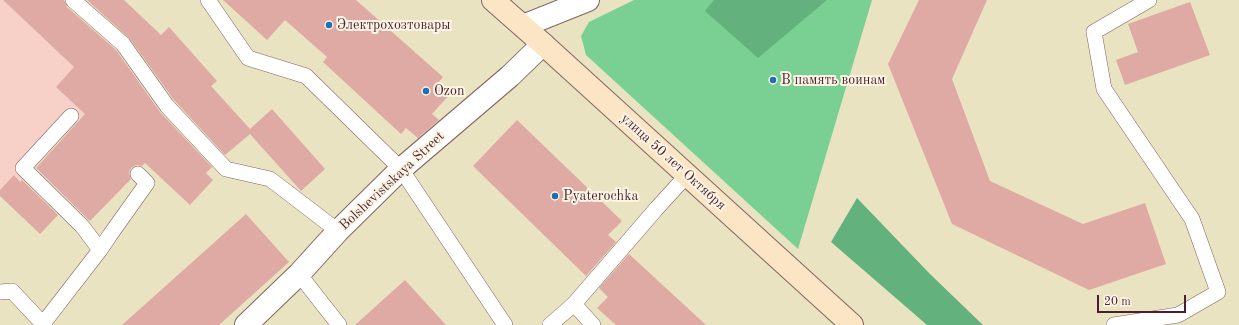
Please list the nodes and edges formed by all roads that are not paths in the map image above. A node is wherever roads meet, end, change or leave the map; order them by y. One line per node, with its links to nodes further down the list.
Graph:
1 (73, 0): 12 (lane)
2 (208, 0): 9 (lane)
3 (492, 0): 6 (main road, улица 50 лет Октября)
4 (588, 0): 6 (street)
5 (1149, 0): 17 (lane)
6 (523, 26): 7 (main road, улица 50 лет Октября)
7 (543, 44): 9 (street, Bolshevistskaya Street); 11 (main road, улица 50 лет Октября)
8 (71, 116): 13 (lane)
9 (401, 169): 12 (street, Bolshevistskaya Street); 22 (lane)
10 (138, 174): 13 (lane)
11 (688, 174): 16 (lane); 18 (main road, улица 50 лет Октября)
12 (338, 231): 14 (street, Bolshevistskaya Street)
13 (100, 250): 19 (lane)
14 (299, 274): 20 (street, Bolshevistskaya Street); 21 (lane)
15 (0, 292): 19 (lane)
16 (574, 304): 23 (lane); 24 (lane)
17 (1178, 314): 25 (lane); 26 (lane)
18 (845, 323)
19 (44, 325)
20 (246, 325)
21 (339, 325)
22 (505, 325)
23 (550, 325)
24 (593, 325)
25 (1114, 325)
26 (1166, 325)

